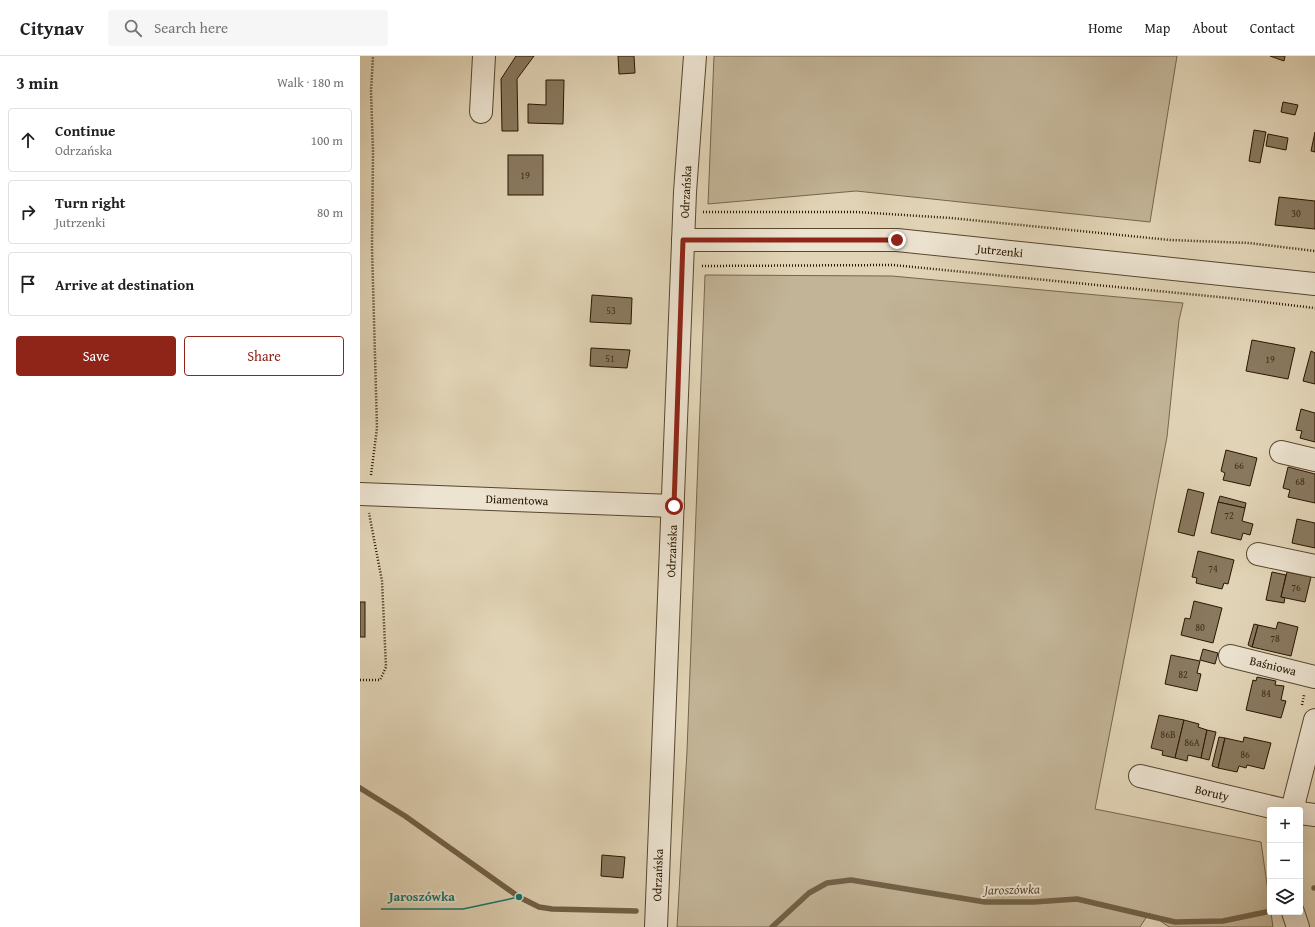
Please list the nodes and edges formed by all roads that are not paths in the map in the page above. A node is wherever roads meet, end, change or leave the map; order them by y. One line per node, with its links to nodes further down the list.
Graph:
1 (484, 56): 3 (street)
2 (695, 56): 4 (street, Odrzańska)
3 (481, 112)
4 (683, 240): 5 (street, Jutrzenki); 9 (street, Odrzańska)
5 (1315, 284)
6 (1281, 452): 7 (street)
7 (1315, 460)
8 (363, 495): 9 (street, Diamentowa)
9 (674, 506): 21 (street, Odrzańska)
10 (1258, 554): 11 (street)
11 (1315, 566)
12 (1230, 656): 13 (street, Baśniowa)
13 (1315, 677)
14 (1315, 720): 17 (street)
15 (1140, 776): 16 (street, Boruty)
16 (1271, 807)
17 (1293, 807)
18 (1303, 813): 19 (street)
19 (1315, 815)
20 (1294, 915): 22 (street)
21 (656, 927)
22 (1298, 927)

